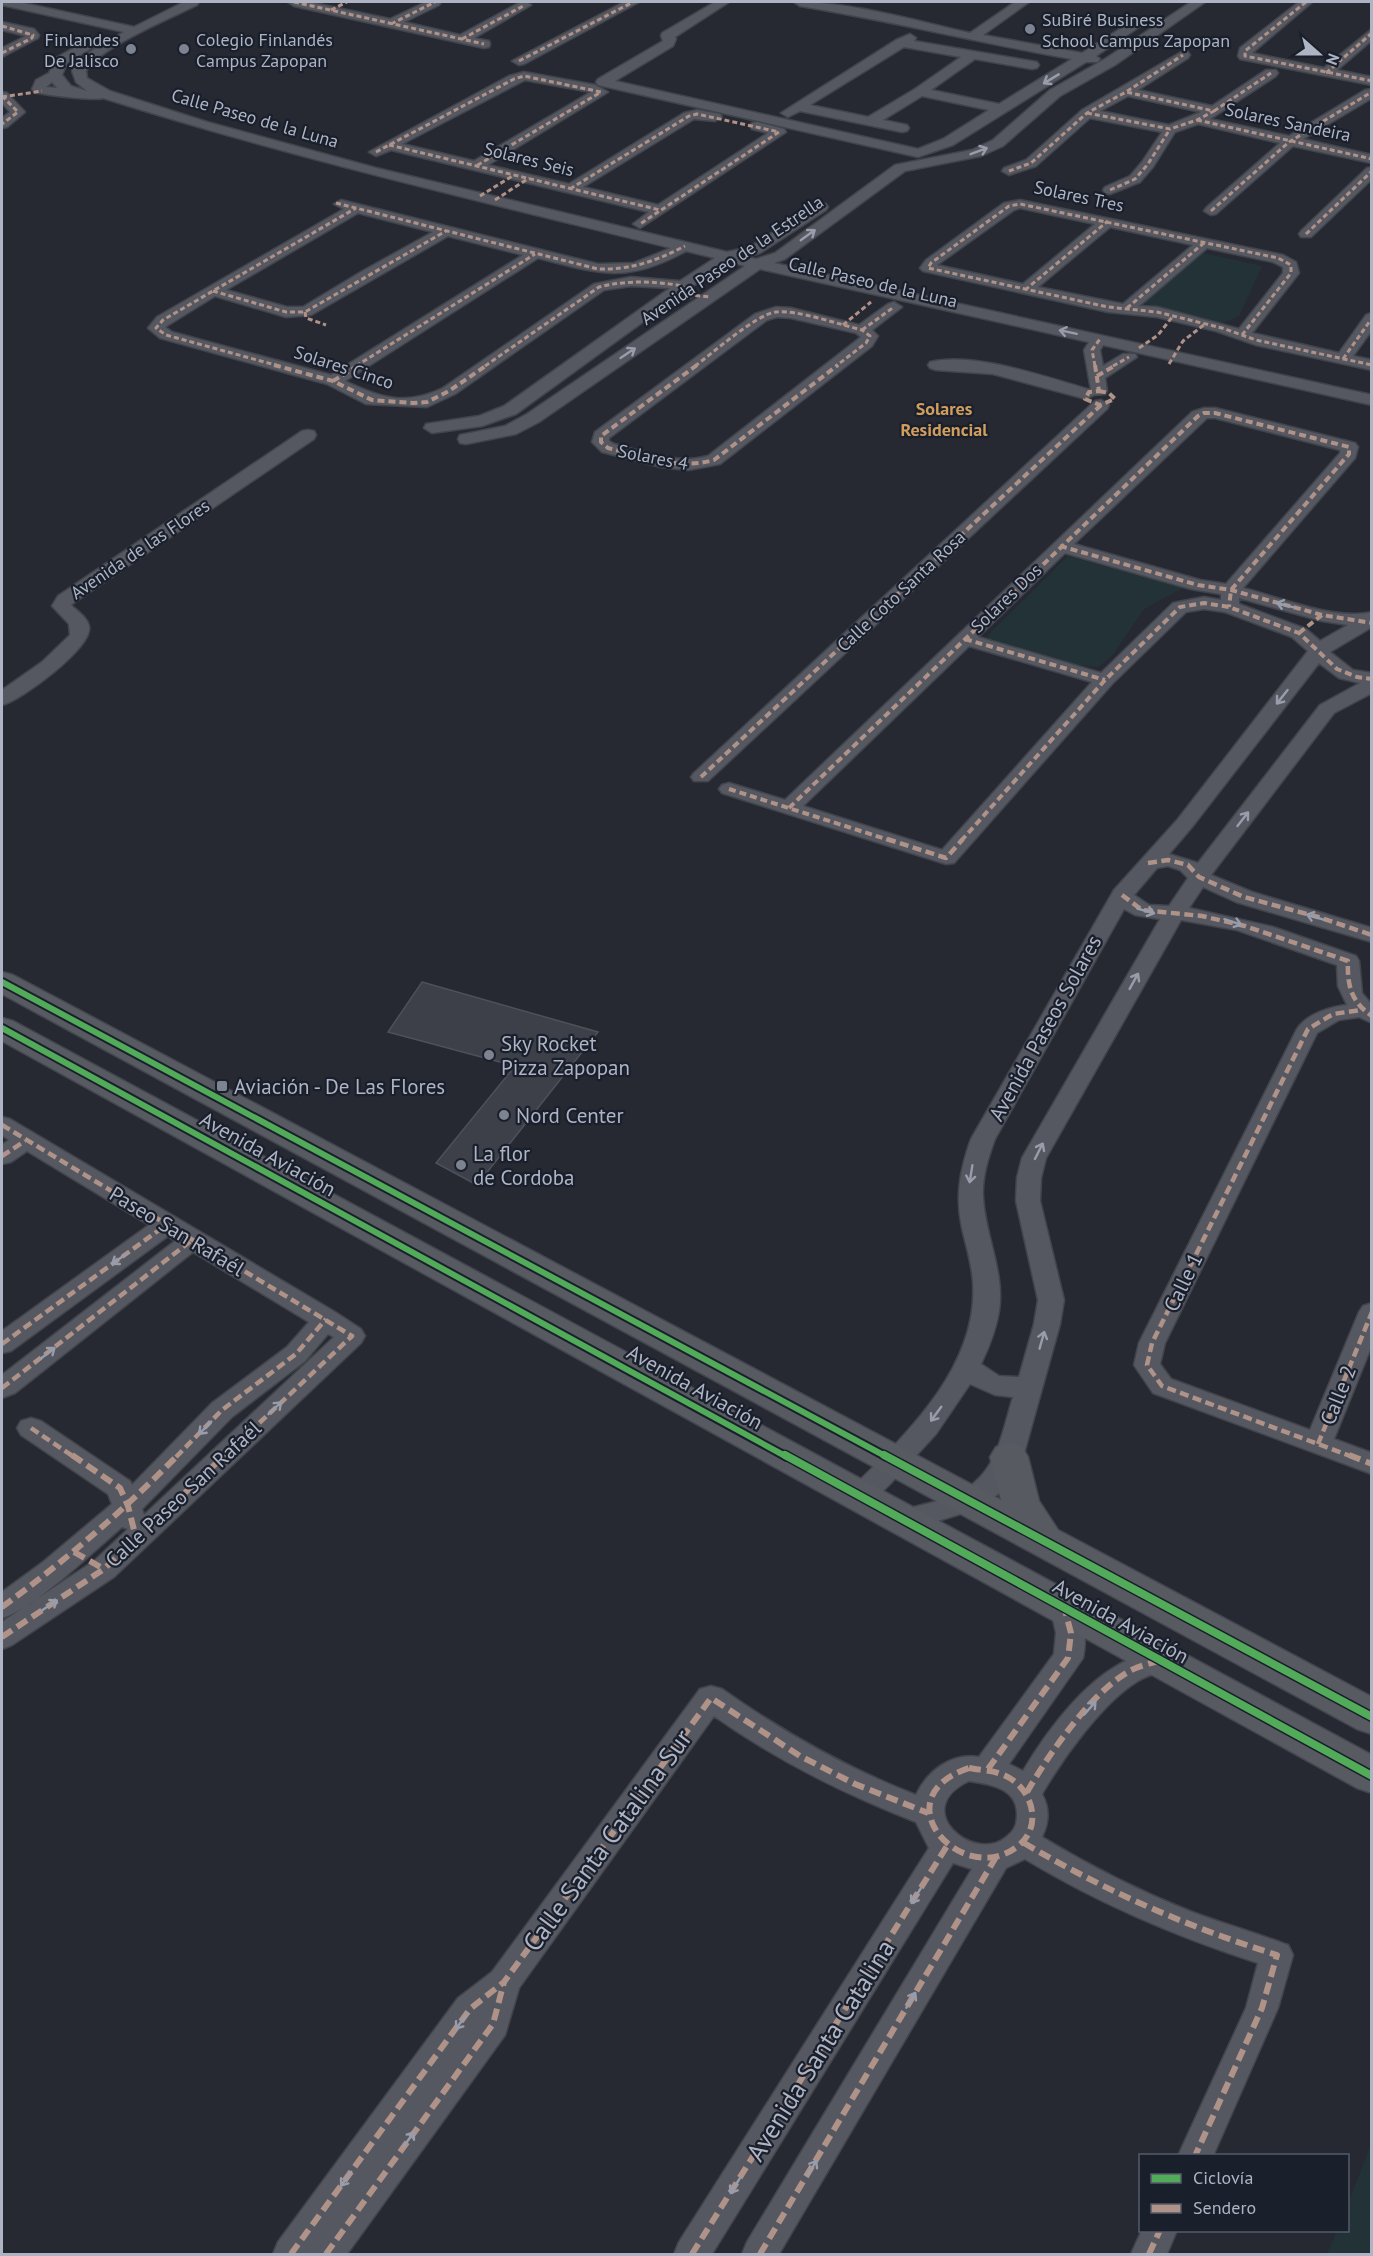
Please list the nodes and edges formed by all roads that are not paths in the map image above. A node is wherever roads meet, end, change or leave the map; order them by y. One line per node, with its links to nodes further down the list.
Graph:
1 (4, 2): 18 (street)
2 (170, 2): 18 (street)
3 (193, 2): 19 (street)
4 (294, 2): 14 (street)
5 (347, 2): 14 (street)
6 (435, 2): 16 (street)
7 (519, 2): 22 (street)
8 (626, 2): 28 (street)
9 (723, 2): 51 (street)
10 (800, 2): 21 (street)
11 (1023, 2): 21 (street)
12 (1199, 2): 29 (street, Avenida Paseo de la Estrella)
13 (1306, 2): 32 (street)
14 (331, 10): 16 (street)
15 (1152, 14): 27 (street, Avenida Paseo de la Estrella)
16 (391, 24): 22 (street)
17 (2, 26): 24 (street)
18 (120, 27): 19 (street); 33 (street)
19 (137, 31): 34 (street)
20 (1371, 33): 32 (street)
21 (972, 37): 27 (street)
22 (462, 39): 23 (street)
23 (484, 44)
24 (2, 53)
25 (973, 55): 30 (street); 38 (street); 46 (street)
26 (1183, 55): 39 (street)
27 (1086, 58): 29 (street); 42 (street, Avenida Paseo de la Estrella, one-way to 42)
28 (519, 61)
29 (1110, 62): 54 (street, Avenida Paseo de la Estrella, one-way to 29)
30 (1032, 65)
31 (1271, 73): 43 (street)
32 (1326, 73): 35 (street)
33 (55, 75): 36 (street); 37 (street)
34 (90, 87): 37 (street); 41 (street, Calle Paseo de la Luna)
35 (1371, 87): 50 (street)
36 (41, 89): 37 (street); 40 (street)
37 (75, 92): 41 (street, Calle Paseo de la Luna)
38 (920, 92): 42 (street); 46 (street)
39 (1126, 92): 43 (street, Solares Sandeira); 44 (street)
40 (2, 95): 47 (street)
41 (128, 101): 55 (street, Calle Paseo de la Luna)
42 (1002, 109): 51 (street, Avenida Paseo de la Estrella)
43 (1215, 111): 45 (street, Solares Sandeira)
44 (1087, 112): 49 (street); 56 (street)
45 (1197, 120): 49 (street, Solares Sandeira); 50 (street, Solares Sandeira)
46 (870, 122): 48 (street)
47 (2, 124)
48 (903, 128)
49 (1170, 129): 60 (street)
50 (1289, 142): 52 (street, Solares Sandeira); 66 (street)
51 (918, 153): 54 (street, Avenida Paseo de la Estrella)
52 (1371, 159)
53 (476, 166): 53 (street, Solares Seis); 58 (street, Solares Seis)
54 (893, 166): 75 (street, Avenida Paseo de la Estrella); 77 (street, Avenida Paseo de la Estrella, one-way to 54)
55 (372, 171): 61 (street, Calle Paseo de la Luna); 63 (street, Calle Paseo de la Luna)
56 (1009, 171)
57 (1371, 171): 70 (street)
58 (522, 177): 59 (street, Solares Seis); 61 (street); 61 (street)
59 (570, 189): 65 (street, Solares Seis); 65 (street)
60 (1110, 189)
61 (489, 201): 63 (street, Calle Paseo de la Luna); 63 (street); 72 (street, Calle Paseo de la Luna); 74 (street, Calle Paseo de la Luna)
62 (336, 203): 64 (street)
63 (458, 203)
64 (356, 208): 69 (street); 82 (street, Solares Cinco)
65 (660, 210): 68 (street)
66 (1211, 211)
67 (1108, 221): 71 (street, Solares Tres); 81 (street); 81 (street, Solares Tres)
68 (640, 224)
69 (446, 231): 73 (street); 87 (street, Solares Cinco)
70 (1306, 234)
71 (1205, 243): 86 (street); 94 (street, Solares Tres)
72 (685, 246): 74 (street); 75 (street, Calle Paseo de la Luna)
73 (535, 254): 76 (street); 102 (street)
74 (670, 254): 75 (street, Calle Paseo de la Luna); 78 (street)
75 (721, 261): 77 (street, Calle Paseo de la Luna); 79 (street, Avenida Paseo de la Estrella)
76 (586, 267): 78 (street); 80 (street)
77 (751, 269): 83 (street, Avenida Paseo de la Estrella); 84 (street, Calle Paseo de la Luna); 95 (street, Calle Paseo de la Luna, one-way to 77)
78 (632, 274): 79 (street); 80 (street, Solares Cinco)
79 (682, 286): 83 (street); 101 (street, Avenida Paseo de la Estrella)
80 (599, 287): 102 (street, Solares Cinco)
81 (1025, 290): 86 (street, Solares Tres)
82 (213, 291): 87 (street, Solares Cinco); 102 (street, Solares Cinco)
83 (710, 297): 103 (street, Avenida Paseo de la Estrella, one-way to 83)
84 (871, 302): 85 (street, Calle Paseo de la Luna); 92 (street)
85 (894, 307): 93 (street); 95 (street, Calle Paseo de la Luna)
86 (1127, 308): 88 (street, Solares Tres)
87 (305, 312): 91 (street)
88 (1173, 316): 90 (street, Solares Tres); 96 (street, Calle Coto Santa Rosa)
89 (1371, 318): 97 (street)
90 (1205, 324): 94 (street, Solares Tres); 98 (street)
91 (326, 326)
92 (843, 326): 93 (street, Solares 4); 93 (street, Solares 4)
93 (862, 330)
94 (1242, 335): 97 (street, Solares Tres)
95 (1096, 344): 96 (street, Calle Paseo de la Luna); 104 (street)
96 (1134, 353): 98 (street, Calle Paseo de la Luna); 104 (street, Calle Coto Santa Rosa)
97 (1343, 359): 100 (street, Solares Tres)
98 (1172, 360): 105 (street, Calle Paseo de la Luna); 106 (street, Calle Paseo de la Luna)
99 (936, 365): 104 (street)
100 (1371, 365)
101 (555, 378): 103 (street); 107 (street, Avenida Paseo de la Estrella)
102 (333, 381)
103 (579, 386): 109 (street, Avenida Paseo de la Estrella)
104 (1096, 392): 121 (street, Calle Coto Santa Rosa)
105 (1371, 400)
106 (1371, 414)
107 (432, 428)
108 (308, 435): 120 (street, Avenida de las Flores)
109 (466, 439)
110 (1060, 546): 111 (street, Solares Dos); 111 (street); 115 (street, Solares Dos)
111 (1230, 599): 112 (street, Solares Dos, one-way to 111); 114 (street, Solares Dos); 118 (street, Solares Dos)
112 (1322, 615): 113 (street, Solares Dos); 114 (street)
113 (1369, 621): 116 (street, Avenida Paseos Solares)
114 (1299, 633): 116 (street, Solares Dos)
115 (965, 639): 118 (street, Solares Dos); 123 (street)
116 (1318, 651): 117 (street, Solares Dos); 124 (street, Avenida Paseos Solares, one-way to 124)
117 (1371, 679)
118 (1105, 680): 123 (street)
119 (1371, 685): 125 (street, one-way to 119)
120 (2, 699)
121 (701, 777)
122 (729, 789): 123 (street)
123 (789, 808)
124 (1148, 863): 125 (street); 126 (street, Avenida Paseos Solares)
125 (1199, 877): 127 (street); 128 (street, one-way to 125)
126 (1122, 895): 127 (street, one-way to 127); 140 (street, Avenida Paseos Solares, one-way to 140)
127 (1175, 912): 130 (street, one-way to 130); 141 (street, one-way to 127)
128 (1371, 935)
129 (2, 982): 146 (main road, Avenida Aviación)
130 (1366, 1013): 144 (street, Calle 1)
131 (2, 1028): 148 (main road, Avenida Aviación)
132 (9, 1132): 133 (street); 134 (street, Paseo San Rafaél)
133 (2, 1156)
134 (166, 1225): 135 (street, Paseo San Rafaél); 139 (street, one-way to 139)
135 (192, 1240): 137 (street, Paseo San Rafaél); 142 (street, one-way to 135)
136 (1371, 1312): 144 (street, Calle 2)
137 (326, 1319): 138 (street, Paseo San Rafaél); 150 (street, Calle Paseo San Rafaél, one-way to 150)
138 (352, 1336): 152 (street, Calle Paseo San Rafaél, one-way to 138)
139 (2, 1344)
140 (967, 1365): 141 (street); 146 (street, Avenida Paseos Solares, one-way to 146)
141 (1029, 1385): 145 (street)
142 (2, 1388)
143 (31, 1428): 150 (street)
144 (1318, 1444): 147 (street, Calle 1)
145 (1009, 1457): 149 (street); 153 (main road)
146 (897, 1461): 148 (street, Avenida Paseos Solares); 149 (main road, Avenida Aviación)
147 (1371, 1464)
148 (861, 1496): 151 (main road, Avenida Aviación)
149 (970, 1502): 151 (street); 153 (main road, Avenida Aviación)
150 (128, 1506): 152 (street); 154 (street, Calle Paseo San Rafaél)
151 (905, 1520): 157 (main road, Avenida Aviación)
152 (136, 1538): 155 (street, Calle Paseo San Rafaél)
153 (1046, 1543): 160 (main road, Avenida Aviación)
154 (74, 1552): 155 (street); 156 (street, Calle Paseo San Rafaél)
155 (104, 1569): 158 (street, Calle Paseo San Rafaél, one-way to 155)
156 (2, 1607)
157 (1065, 1610): 159 (main road, Avenida Aviación); 161 (street)
158 (2, 1637)
159 (1158, 1661): 162 (main road, Avenida Aviación); 163 (street, one-way to 159)
160 (1371, 1717)
161 (988, 1768): 163 (street); 164 (street)
162 (1369, 1770)
163 (1027, 1792): 166 (street)
164 (928, 1813): 165 (street); 167 (street, Calle Santa Catalina Sur)
165 (947, 1846): 166 (street); 172 (street, Avenida Santa Catalina, one-way to 172)
166 (1010, 1850): 168 (street); 173 (street, one-way to 166)
167 (504, 1983): 170 (street, Calle Santa Catalina Sur, one-way to 170); 171 (street, Calle Santa Catalina Sur, one-way to 167)
168 (1195, 2154)
169 (1159, 2232): 174 (street)
170 (291, 2254)
171 (326, 2254)
172 (692, 2254)
173 (760, 2254)
174 (1149, 2254)

